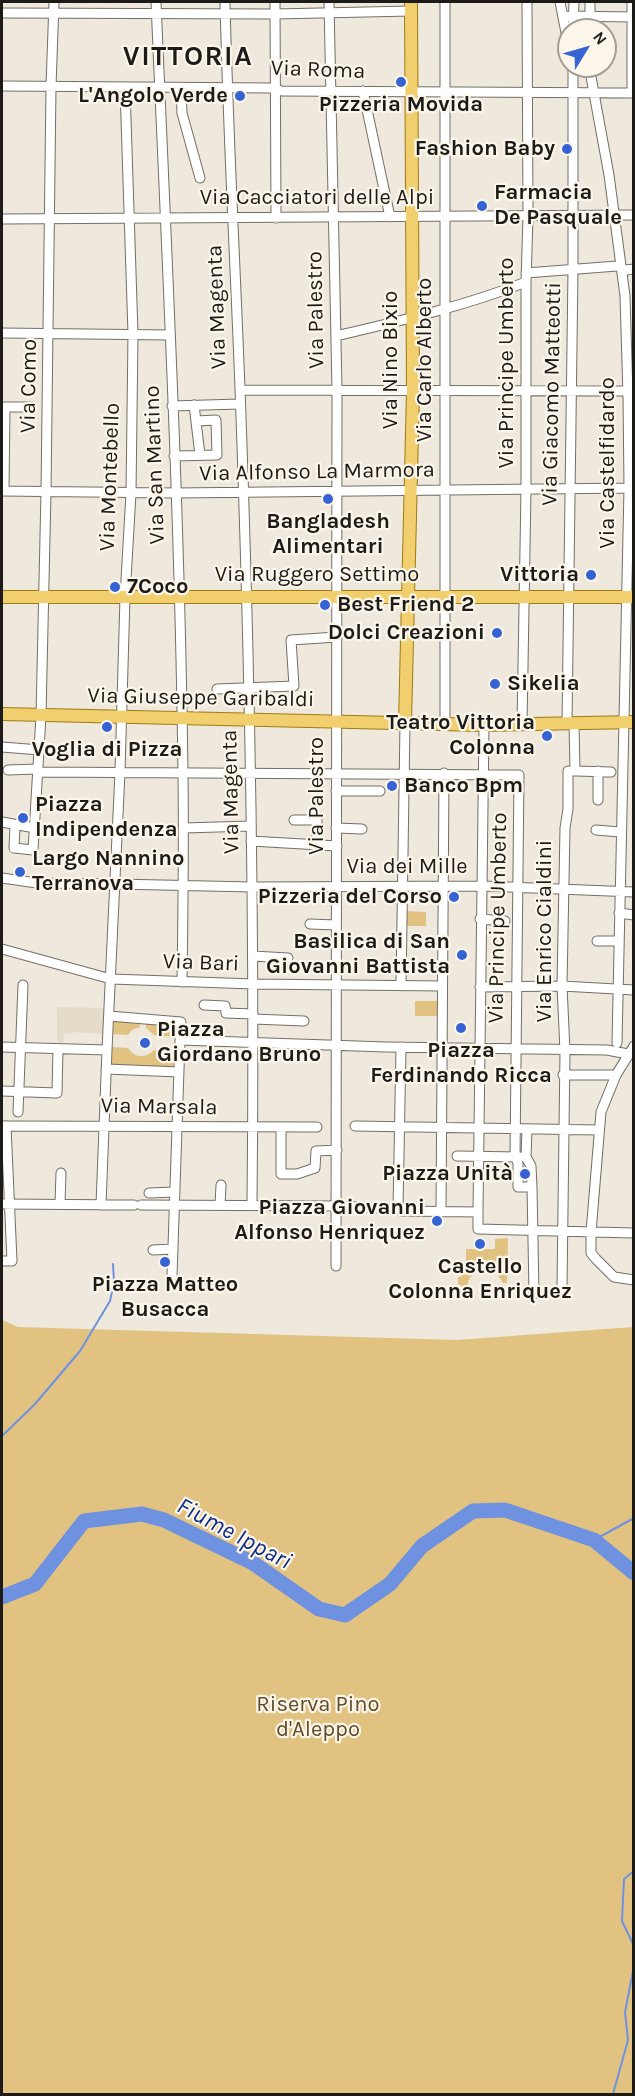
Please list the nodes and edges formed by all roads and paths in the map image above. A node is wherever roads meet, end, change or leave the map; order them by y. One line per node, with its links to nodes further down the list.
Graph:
1 (54, 2): 14 (street, Via Como)
2 (156, 2): 18 (street, Via San Martino)
3 (225, 2): 17 (street, Via Magenta)
4 (275, 2): 16 (street)
5 (329, 2): 15 (street, Via Palestro)
6 (445, 2): 35 (street, Via Carlo Alberto)
7 (527, 2): 36 (street, Via Principe Umberto)
8 (560, 2): 19 (street)
9 (574, 2): 20 (street)
10 (590, 2): 21 (street)
11 (632, 2): 22 (street)
12 (411, 6): 15 (street); 34 (main road, Via Nino Bixio)
13 (2, 13): 14 (street)
14 (54, 13): 18 (street); 26 (street, Via Como)
15 (329, 13): 16 (street); 32 (street, Via Palestro)
16 (275, 14): 17 (street); 31 (street)
17 (227, 15): 18 (street); 30 (street, Via Magenta)
18 (155, 16): 28 (street, Via San Martino)
19 (563, 16): 20 (street)
20 (574, 16): 21 (street)
21 (593, 16): 22 (street)
22 (633, 17): 39 (street)
23 (573, 78): 37 (street, Via Giacomo Matteotti)
24 (592, 78): 38 (street, Via Castelfidardo)
25 (2, 86): 26 (street, Via Roma)
26 (51, 86): 27 (street, Via Roma); 44 (street, Via Como)
27 (125, 88): 28 (street, Via Roma); 45 (street, Via Montebello)
28 (160, 88): 29 (street, Via Roma); 46 (street, Via San Martino)
29 (181, 88): 30 (street, Via Roma); 40 (street)
30 (228, 88): 31 (street, Via Roma); 54 (street, Via Magenta)
31 (275, 90): 32 (street, Via Roma); 50 (street)
32 (331, 91): 33 (street, Via Roma); 51 (street, Via Palestro)
33 (363, 92): 34 (street, Via Roma); 47 (street)
34 (412, 93): 35 (street, Via Roma); 52 (main road, Via Nino Bixio)
35 (445, 93): 36 (street, Via Roma); 48 (street, Via Carlo Alberto)
36 (528, 93): 37 (street, Via Roma); 49 (street, Via Principe Umberto)
37 (573, 93): 38 (street, Via Roma); 43 (street, Via Giacomo Matteotti)
38 (595, 93): 39 (street, Via Roma); 41 (street, Via Castelfidardo)
39 (633, 93)
40 (200, 178)
41 (614, 215): 42 (street, Via Cacciatori delle Alpi); 43 (street, Via Cacciatori delle Alpi); 55 (street, Via Castelfidardo)
42 (633, 215)
43 (573, 216): 49 (street, Via Cacciatori delle Alpi); 57 (street, Via Giacomo Matteotti)
44 (51, 217): 45 (street, Via Cacciatori delle Alpi); 53 (street, Via Cacciatori delle Alpi); 64 (street, Via Como)
45 (130, 217): 46 (street, Via Cacciatori delle Alpi); 65 (street, Via Montebello)
46 (165, 217): 54 (street, Via Cacciatori delle Alpi); 66 (street, Via San Martino)
47 (390, 217): 51 (street, Via Cacciatori delle Alpi); 52 (street, Via Cacciatori delle Alpi)
48 (446, 217): 49 (street, Via Cacciatori delle Alpi); 52 (street, Via Cacciatori delle Alpi); 60 (street, Via Carlo Alberto)
49 (528, 217): 58 (street, Via Principe Umberto)
50 (276, 218): 51 (street, Via Cacciatori delle Alpi); 54 (street, Via Cacciatori delle Alpi)
51 (334, 218): 67 (street, Via Palestro)
52 (413, 218): 61 (main road, Via Nino Bixio)
53 (2, 219)
54 (233, 219): 68 (street, Via Magenta)
55 (622, 268): 56 (street); 57 (street); 59 (street, Via Castelfidardo)
56 (633, 269)
57 (573, 270): 58 (street); 72 (street, Via Giacomo Matteotti)
58 (526, 278): 60 (street); 73 (street, Via Principe Umberto)
59 (629, 296): 62 (street, Via Castelfidardo)
60 (445, 308): 61 (street); 71 (street, Via Carlo Alberto)
61 (413, 318): 67 (street); 70 (main road, Via Nino Bixio)
62 (630, 324): 74 (street, Via Castelfidardo)
63 (2, 333): 64 (street)
64 (49, 333): 65 (street); 90 (street, Via Como)
65 (133, 334): 66 (street); 92 (street, Via Montebello)
66 (170, 335): 77 (street, Via San Martino)
67 (336, 336): 69 (street, Via Palestro)
68 (240, 390): 69 (street); 75 (street, Via Magenta)
69 (337, 390): 70 (street); 88 (street, Via Palestro)
70 (412, 390): 71 (street); 89 (main road, Via Nino Bixio)
71 (444, 390): 73 (street); 86 (street, Via Carlo Alberto)
72 (572, 390): 73 (street); 74 (street); 85 (street, Via Giacomo Matteotti)
73 (526, 391): 84 (street, Via Principe Umberto)
74 (630, 395): 83 (street, Via Castelfidardo)
75 (240, 404): 76 (street); 91 (street, Via Magenta)
76 (194, 405): 77 (street); 80 (street)
77 (172, 406): 82 (street, Via San Martino)
78 (3, 407): 79 (street); 87 (street)
79 (31, 407)
80 (196, 421): 81 (street); 81 (street)
81 (200, 455): 82 (street)
82 (174, 456): 93 (street, Via San Martino)
83 (631, 488): 85 (street, Via Alfonso La Marmora); 104 (street, Via Castelfidardo)
84 (526, 489): 85 (street, Via Alfonso La Marmora); 86 (street, Via Alfonso La Marmora); 98 (street, Via Principe Umberto)
85 (570, 489): 103 (street, Via Giacomo Matteotti)
86 (445, 490): 89 (street, Via Alfonso La Marmora); 97 (street, Via Carlo Alberto)
87 (3, 491): 90 (street, Via Alfonso La Marmora)
88 (337, 491): 89 (street, Via Alfonso La Marmora); 91 (street, Via Alfonso La Marmora); 95 (street, Via Palestro)
89 (411, 491): 96 (main road, Via Nino Bixio)
90 (46, 492): 92 (street, Via Alfonso La Marmora); 100 (street, Via Como)
91 (243, 492): 93 (street, Via Alfonso La Marmora); 94 (street, Via Magenta)
92 (131, 493): 93 (street, Via Alfonso La Marmora); 101 (street, Via Montebello)
93 (176, 493): 102 (street, Via San Martino)
94 (246, 596): 95 (main road, Via Ruggero Settimo); 102 (main road, Via Ruggero Settimo); 106 (street, Via Magenta)
95 (337, 596): 96 (main road, Via Ruggero Settimo); 105 (street, Via Palestro)
96 (408, 596): 97 (main road, Via Ruggero Settimo); 113 (main road, Via Nino Bixio)
97 (445, 596): 98 (main road, Via Ruggero Settimo); 114 (street, Via Carlo Alberto)
98 (525, 596): 103 (main road, Via Ruggero Settimo); 119 (street, Via Principe Umberto)
99 (2, 597): 100 (main road, Via Ruggero Settimo)
100 (44, 597): 101 (main road, Via Ruggero Settimo); 109 (street, Via Como)
101 (125, 597): 102 (main road, Via Ruggero Settimo); 110 (street, Via Montebello)
102 (179, 597): 111 (street, Via San Martino)
103 (567, 597): 104 (main road, Via Ruggero Settimo); 116 (street, Via Giacomo Matteotti)
104 (630, 597): 117 (street, Via Castelfidardo)
105 (337, 637): 106 (street); 115 (street, Via Palestro)
106 (248, 687): 107 (street); 112 (street, Via Magenta)
107 (217, 689)
108 (2, 714): 109 (main road, Via Giuseppe Garibaldi)
109 (41, 716): 110 (main road, Via Giuseppe Garibaldi); 121 (street, Via Como)
110 (120, 718): 111 (main road, Via Giuseppe Garibaldi); 126 (street, Via Montebello)
111 (182, 719): 112 (main road, Via Giuseppe Garibaldi); 127 (street, Via San Martino)
112 (249, 721): 115 (main road, Via Giuseppe Garibaldi); 128 (street, Via Magenta)
113 (404, 721): 114 (main road, Via Giuseppe Garibaldi); 115 (main road, Via Giuseppe Garibaldi); 131 (street)
114 (445, 721): 118 (main road, Via Giuseppe Garibaldi)
115 (336, 722): 130 (street, Via Palestro)
116 (571, 723): 117 (main road); 119 (main road); 124 (street, Via Enrico Cialdini)
117 (628, 723): 134 (street, Via Castelfidardo)
118 (484, 725): 119 (main road, Via Giuseppe Garibaldi); 133 (street)
119 (522, 725)
120 (2, 747): 121 (street)
121 (40, 750): 123 (street, Via Como)
122 (8, 770): 123 (street)
123 (38, 770): 126 (street); 143 (street, Via Como)
124 (575, 771): 125 (street); 161 (street, Via Enrico Cialdini)
125 (598, 771): 129 (street); 138 (street)
126 (120, 772): 127 (street); 153 (street, Via Montebello)
127 (183, 772): 128 (street); 144 (street, Via San Martino)
128 (250, 772): 130 (street); 142 (street, Via Magenta)
129 (611, 772)
130 (336, 773): 131 (street); 136 (street, Via Palestro)
131 (402, 775): 132 (street); 159 (street)
132 (444, 776): 133 (street); 155 (street)
133 (483, 776): 156 (street); 160 (street, Via Principe Umberto)
134 (621, 788): 135 (street); 148 (street, Via Castelfidardo)
135 (633, 788)
136 (336, 791): 137 (street); 145 (street, Via Palestro)
137 (380, 791)
138 (598, 800)
139 (294, 820): 150 (street)
140 (4, 822): 141 (street)
141 (15, 826): 143 (street); 143 (street, Via Como)
142 (251, 826): 144 (street); 149 (street, Via Magenta)
143 (34, 828)
144 (184, 828): 154 (street, Via San Martino)
145 (336, 828): 146 (street); 151 (street, Via Palestro)
146 (362, 829)
147 (596, 830): 148 (street)
148 (620, 832): 162 (street, Via Castelfidardo)
149 (251, 841): 150 (street); 157 (street, Via Magenta)
150 (317, 846): 151 (street)
151 (337, 846): 158 (street, Via Palestro)
152 (2, 878): 153 (street, Via dei Mille)
153 (116, 884): 154 (street, Via dei Mille); 175 (street, Via Montebello)
154 (183, 886): 157 (street, Via dei Mille); 176 (street, Via San Martino)
155 (443, 886): 156 (street, Via dei Mille); 159 (street, Via dei Mille); 179 (street)
156 (483, 886): 160 (street, Via dei Mille); 166 (street)
157 (252, 887): 158 (street, Via dei Mille); 173 (street, Via Magenta)
158 (337, 887): 159 (street, Via dei Mille); 169 (street, Via Palestro)
159 (402, 887): 181 (street)
160 (519, 887): 161 (street, Via dei Mille); 184 (street, Via Principe Umberto)
161 (565, 889): 162 (street, Via dei Mille); 182 (street, Via Enrico Cialdini)
162 (619, 892): 163 (street, Via dei Mille); 164 (street, Via Castelfidardo)
163 (633, 892)
164 (619, 913): 165 (street); 171 (street, Via Castelfidardo)
165 (633, 915)
166 (480, 919): 167 (street); 183 (street)
167 (505, 921)
168 (310, 924): 169 (street)
169 (336, 925): 180 (street, Via Palestro)
170 (597, 941): 171 (street)
171 (619, 941): 185 (street, Via Castelfidardo)
172 (2, 950): 175 (street, Via Bari)
173 (253, 956): 174 (street); 177 (street, Via Magenta)
174 (288, 958)
175 (111, 980): 176 (street, Via Bari); 188 (street, Via Montebello)
176 (182, 982): 177 (street, Via Bari)
177 (254, 984): 180 (street, Via Bari); 189 (street, Via Magenta)
178 (23, 985): 197 (street)
179 (441, 985): 181 (street, Via Bari); 201 (street)
180 (336, 986): 181 (street, Via Bari); 194 (street, Via Palestro)
181 (402, 986)
182 (562, 986): 184 (street); 185 (street); 204 (street, Via Enrico Cialdini)
183 (482, 987): 184 (street); 202 (street)
184 (517, 987): 199 (street, Via Principe Umberto)
185 (618, 989): 186 (street); 193 (street, Via Castelfidardo)
186 (633, 990)
187 (204, 1005): 189 (street)
188 (109, 1014): 191 (street); 200 (street, Via Montebello)
189 (253, 1017): 190 (street); 192 (street, Via Magenta)
190 (304, 1021)
191 (183, 1040): 192 (street); 206 (street)
192 (254, 1042): 194 (street); 219 (street, Via Magenta)
193 (617, 1043)
194 (338, 1045): 196 (street); 226 (street, Via Palestro)
195 (2, 1047): 197 (street)
196 (401, 1047): 201 (street); 218 (street)
197 (21, 1048): 198 (street); 210 (street)
198 (58, 1049): 200 (street); 210 (street)
199 (516, 1049): 202 (street); 204 (street); 222 (street, Via Principe Umberto)
200 (105, 1050): 205 (street, Via Montebello)
201 (440, 1050): 202 (street); 220 (street)
202 (481, 1050): 221 (street)
203 (631, 1050): 204 (street); 207 (street)
204 (565, 1051): 208 (street, Via Enrico Cialdini)
205 (106, 1071): 206 (street); 213 (street)
206 (179, 1074): 215 (street)
207 (616, 1074): 208 (street); 225 (street)
208 (563, 1075): 224 (street, Via Enrico Cialdini)
209 (2, 1092): 210 (street)
210 (19, 1092): 211 (street)
211 (18, 1112)
212 (4, 1126): 213 (street, Via Marsala); 236 (street)
213 (104, 1126): 215 (street, Via Marsala); 239 (street)
214 (355, 1126): 218 (street)
215 (177, 1127): 219 (street, Via Marsala); 234 (street)
216 (281, 1127): 217 (street, Via Marsala); 219 (street, Via Marsala); 226 (street)
217 (317, 1127)
218 (399, 1127): 220 (street); 243 (street)
219 (253, 1128): 241 (street, Via Magenta)
220 (440, 1128): 221 (street); 244 (street)
221 (478, 1128): 222 (street); 228 (street)
222 (515, 1129): 223 (street); 229 (street, Via Principe Umberto)
223 (526, 1129): 224 (street); 230 (street)
224 (563, 1129): 225 (street); 247 (street, Via Enrico Cialdini)
225 (599, 1130): 248 (street)
226 (337, 1150): 242 (street, Via Palestro)
227 (457, 1156): 228 (street)
228 (478, 1156): 229 (street); 245 (street)
229 (514, 1156): 230 (street); 233 (street, Via Principe Umberto)
230 (526, 1157): 233 (street)
231 (61, 1173): 237 (street)
232 (221, 1185): 240 (street)
233 (532, 1190): 246 (street)
234 (175, 1192): 235 (street); 238 (street)
235 (149, 1193)
236 (5, 1204): 237 (street); 252 (street)
237 (60, 1204): 239 (street)
238 (174, 1204): 239 (street); 240 (street); 250 (street)
239 (101, 1205)
240 (220, 1205): 241 (street)
241 (252, 1205): 242 (street)
242 (338, 1206): 243 (street); 253 (street, Via Palestro)
243 (398, 1209): 244 (street)
244 (441, 1209): 245 (street)
245 (477, 1209): 246 (street)
246 (531, 1230): 247 (street); 257 (street)
247 (561, 1231): 248 (street); 256 (street, Via Enrico Cialdini)
248 (591, 1232): 249 (street); 255 (street)
249 (633, 1233)
250 (173, 1249): 251 (street); 254 (street)
251 (153, 1250)
252 (2, 1261)
253 (336, 1266)
254 (172, 1276)
255 (633, 1280)
256 (562, 1288)
257 (534, 1294)

